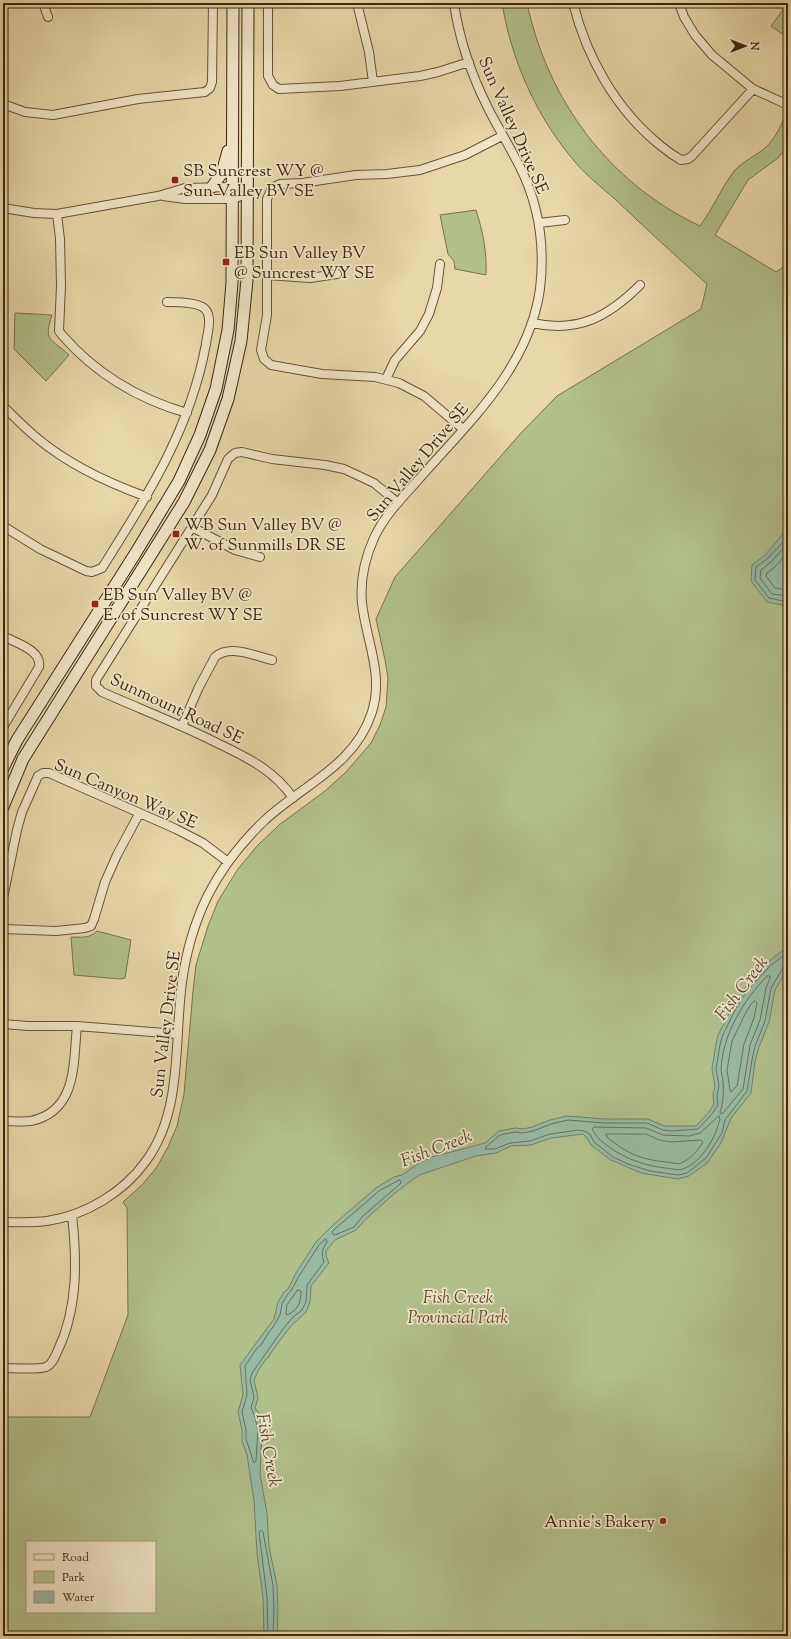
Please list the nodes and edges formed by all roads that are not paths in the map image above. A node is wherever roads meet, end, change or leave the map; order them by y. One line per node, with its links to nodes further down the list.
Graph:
1 (43, 3): 10 (street)
2 (213, 3): 14 (street)
3 (233, 3): 16 (main road)
4 (248, 3): 20 (main road)
5 (268, 3): 12 (street)
6 (357, 3): 12 (street)
7 (454, 3): 11 (street, Sun Valley Drive SE)
8 (573, 3): 13 (street)
9 (680, 3): 13 (street)
10 (48, 17)
11 (469, 62): 12 (street); 17 (street, Sun Valley Drive SE)
12 (373, 82)
13 (753, 89): 15 (street)
14 (3, 104)
15 (788, 105)
16 (233, 122): 18 (main road); 19 (main road)
17 (502, 136): 26 (street, Sun Valley Drive SE); 28 (street)
18 (212, 187): 19 (street); 21 (street)
19 (233, 187): 20 (street); 22 (main road)
20 (248, 193): 22 (street); 48 (main road)
21 (158, 196): 22 (street); 24 (street)
22 (233, 199): 46 (main road)
23 (3, 208): 24 (street)
24 (57, 214): 35 (street)
25 (565, 220): 26 (street)
26 (539, 223): 32 (street, Sun Valley Drive SE)
27 (440, 264): 33 (street)
28 (268, 274): 29 (street); 33 (street)
29 (337, 274)
30 (640, 285): 32 (street)
31 (167, 302): 35 (street)
32 (532, 323): 36 (street, Sun Valley Drive SE)
33 (386, 379): 36 (street)
34 (3, 406): 37 (street)
35 (187, 414): 37 (street)
36 (463, 429): 38 (street, Sun Valley Drive SE)
37 (147, 497): 39 (street)
38 (398, 503): 40 (street, Sunmount Road SE); 47 (street, Sun Valley Drive SE)
39 (3, 526)
40 (192, 527): 41 (street); 44 (street, Sunmount Road SE)
41 (260, 557)
42 (3, 636): 45 (street)
43 (272, 660): 44 (street)
44 (182, 726): 47 (street, Sunmount Road SE)
45 (3, 727)
46 (3, 768)
47 (293, 798): 50 (street, Sun Valley Drive SE)
48 (3, 807)
49 (139, 814): 50 (street, Sun Canyon Way SE); 51 (street, Sun Canyon Way SE); 52 (street)
50 (228, 862): 55 (street, Sun Valley Drive SE)
51 (3, 898)
52 (3, 929)
53 (3, 1024): 54 (street)
54 (77, 1026): 55 (street); 56 (street)
55 (177, 1034): 57 (street, Sun Valley Drive SE)
56 (3, 1121)
57 (72, 1215): 58 (street, Sun Valley Drive SE); 59 (street)
58 (3, 1222)
59 (3, 1368)

